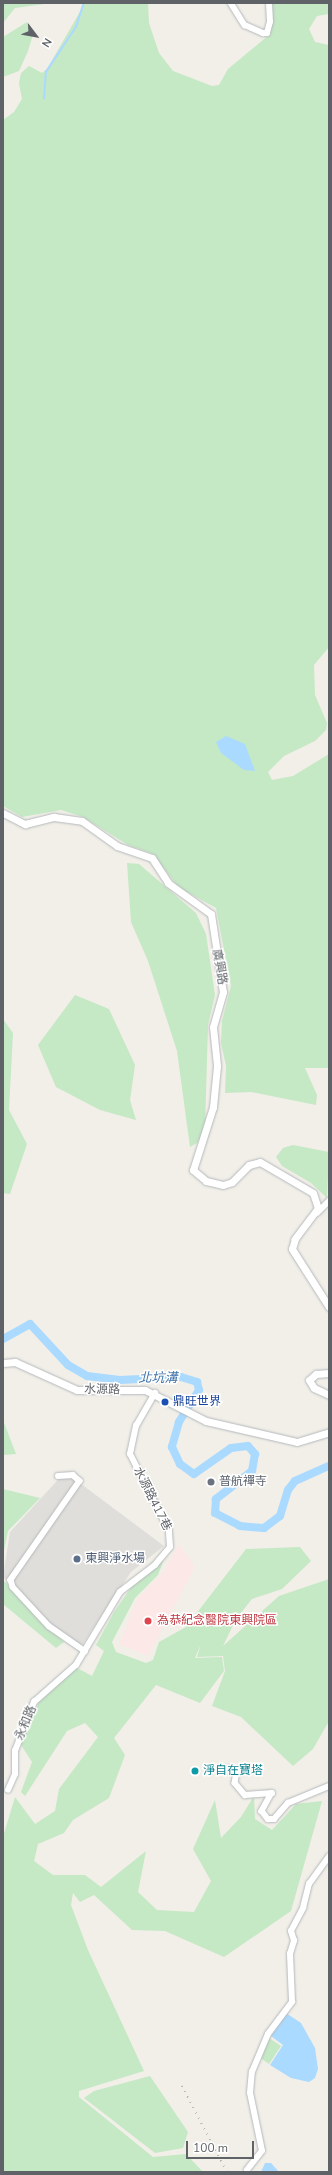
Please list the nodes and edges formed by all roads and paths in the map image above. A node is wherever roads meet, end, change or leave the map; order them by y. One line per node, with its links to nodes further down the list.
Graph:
1 (231, 3): 2 (street)
2 (269, 3)
3 (3, 813): 5 (street, 廣興路)
4 (329, 1201): 5 (street)
5 (316, 1214): 6 (street)
6 (329, 1307)
7 (3, 1363): 9 (street, 水源路)
8 (329, 1373): 10 (street)
9 (155, 1393): 11 (street, 水源路); 13 (street, 水源路417巷)
10 (329, 1395)
11 (329, 1432)
12 (58, 1476): 13 (street)
13 (85, 1651): 16 (street, 永和路)
14 (226, 1768): 15 (street)
15 (329, 1786)
16 (8, 1790)
17 (329, 1856): 18 (street)
18 (247, 2170)

